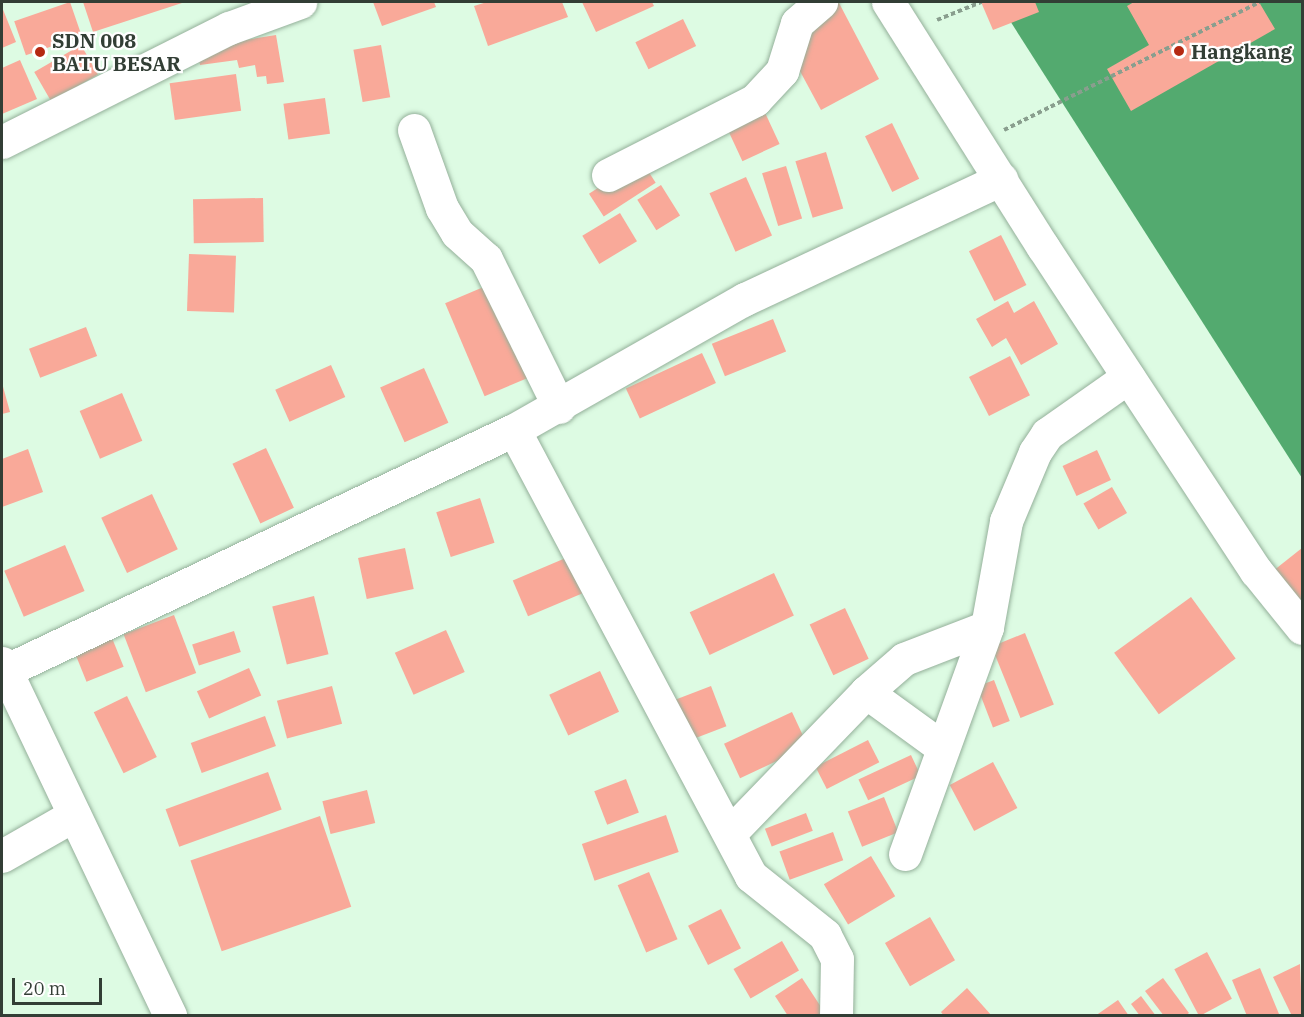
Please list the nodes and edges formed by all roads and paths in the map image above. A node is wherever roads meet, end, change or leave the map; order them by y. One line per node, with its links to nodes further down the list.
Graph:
1 (300, 2): 8 (street)
2 (821, 2): 10 (street)
3 (888, 2): 6 (street)
4 (981, 2): 6 (path)
5 (1260, 2): 9 (path)
6 (907, 32): 9 (street)
7 (414, 130): 13 (street)
8 (2, 142)
9 (979, 142): 11 (street)
10 (608, 175)
11 (1001, 179): 12 (street); 13 (street)
12 (1128, 376): 15 (street); 16 (street)
13 (559, 407): 14 (street)
14 (514, 430): 17 (street); 21 (street)
15 (987, 627): 18 (street); 19 (street)
16 (1302, 628)
17 (3, 667): 20 (street)
18 (866, 692): 19 (street); 21 (street)
19 (943, 748): 22 (street)
20 (74, 814): 23 (street); 24 (street)
21 (730, 833): 25 (street)
22 (905, 854)
23 (2, 856)
24 (170, 1016)
25 (836, 1016)

